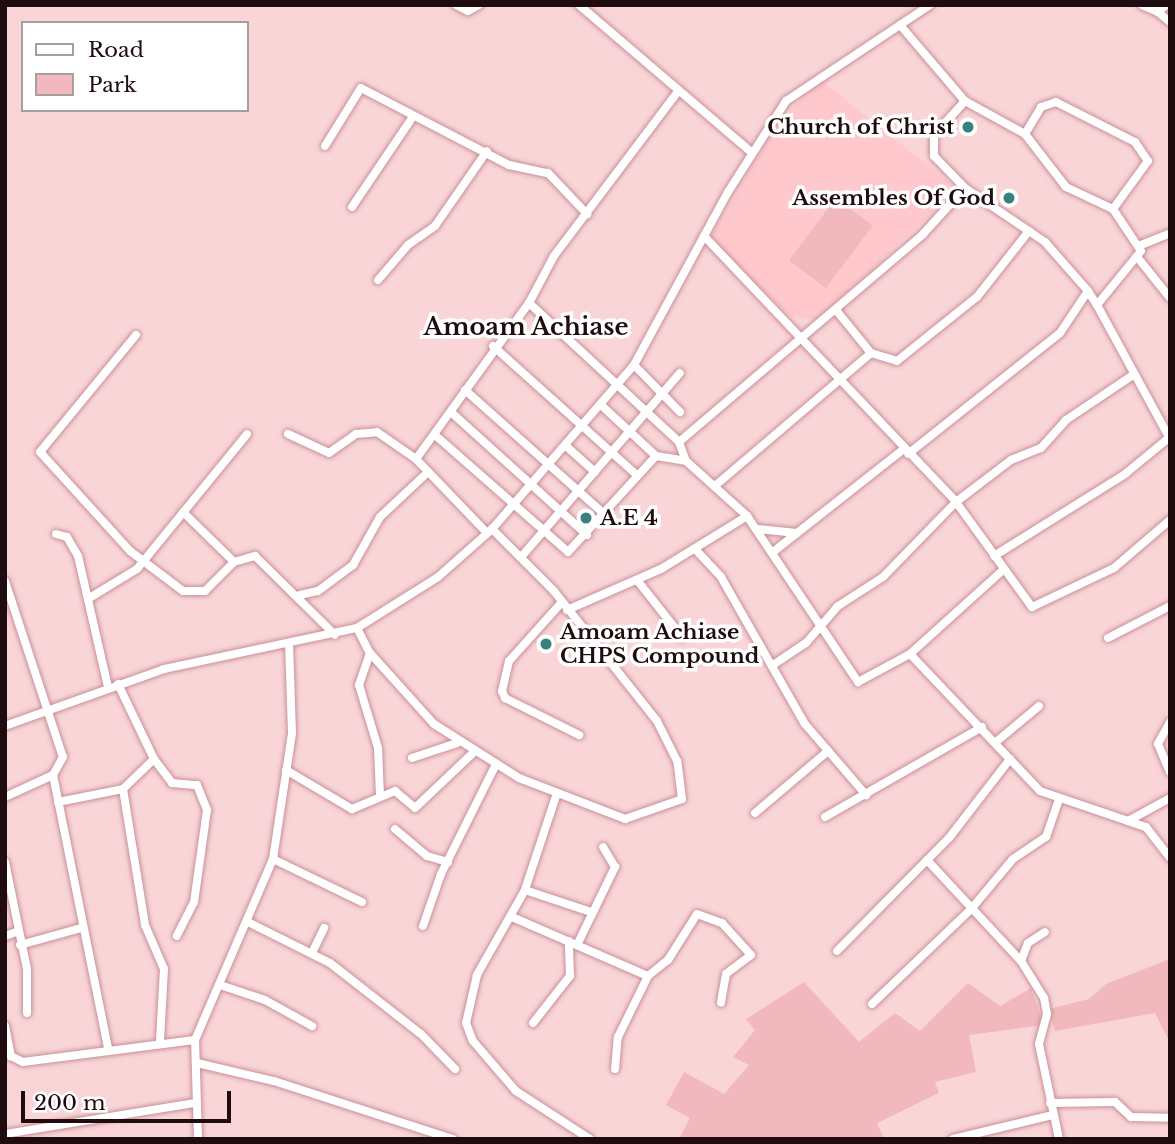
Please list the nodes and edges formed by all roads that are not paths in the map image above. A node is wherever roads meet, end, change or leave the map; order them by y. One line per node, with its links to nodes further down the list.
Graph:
1 (456, 5): 2 (street)
2 (479, 5)
3 (579, 5): 10 (street)
4 (930, 5): 9 (street)
5 (1142, 5): 7 (street)
6 (1166, 5): 7 (street)
7 (1157, 12): 8 (street)
8 (1170, 22)
9 (900, 25): 11 (street); 16 (street)
10 (677, 93): 16 (street); 20 (street)
11 (965, 101): 13 (street); 17 (street)
12 (412, 118): 14 (street); 15 (street); 18 (street)
13 (1025, 134): 19 (street); 19 (street)
14 (325, 146)
15 (487, 151): 20 (street); 26 (street)
16 (751, 152): 23 (street)
17 (965, 188): 21 (street); 31 (street)
18 (352, 207)
19 (1113, 209): 24 (street)
20 (587, 215): 29 (street)
21 (1029, 231): 27 (street); 35 (street)
22 (1170, 233): 24 (street)
23 (704, 236): 33 (street); 36 (street)
24 (1141, 245): 25 (street)
25 (1138, 258): 28 (street); 30 (street)
26 (378, 280)
27 (1088, 291): 30 (street); 55 (street)
28 (1170, 298)
29 (529, 303): 34 (street); 40 (street)
30 (1097, 305): 38 (street)
31 (836, 310): 33 (street); 35 (street)
32 (136, 335): 84 (street)
33 (801, 340): 39 (street); 53 (street)
34 (493, 346): 41 (street); 47 (street)
35 (872, 353): 39 (street)
36 (634, 365): 40 (street); 42 (street)
37 (680, 373): 42 (street)
38 (1133, 375): 52 (street); 67 (street)
39 (839, 385): 55 (street); 65 (street)
40 (615, 387): 43 (street); 46 (street)
41 (465, 390): 44 (street); 60 (street)
42 (661, 393): 45 (street); 46 (street)
43 (601, 405): 47 (street); 48 (street)
44 (452, 412): 51 (street); 64 (street)
45 (680, 412)
46 (644, 413): 48 (street); 53 (street)
47 (582, 426): 54 (street); 56 (street)
48 (629, 431): 56 (street); 57 (street)
49 (247, 433): 69 (street)
50 (288, 434): 58 (street)
51 (435, 435): 58 (street); 68 (street)
52 (1170, 437): 82 (street)
53 (679, 442): 59 (street)
54 (566, 446): 60 (street); 62 (street)
55 (906, 451): 67 (street); 77 (street)
56 (611, 453): 62 (street); 63 (street)
57 (656, 456): 59 (street); 63 (street)
58 (416, 459): 61 (street)
59 (686, 461): 65 (street)
60 (549, 466): 64 (street); 66 (street)
61 (428, 472): 75 (street); 89 (street)
62 (595, 472): 66 (street)
63 (637, 475): 71 (street)
64 (532, 485): 68 (street); 70 (street)
65 (716, 485): 72 (street)
66 (579, 493): 70 (street); 71 (street)
67 (956, 502): 82 (street); 93 (street)
68 (514, 503): 75 (street); 76 (street)
69 (183, 512): 84 (street); 85 (street)
70 (562, 512): 76 (street); 79 (street)
71 (602, 512): 79 (street)
72 (747, 516): 74 (street); 80 (street)
73 (1170, 520): 86 (street)
74 (758, 529): 77 (street); 81 (street)
75 (490, 531): 83 (street); 94 (street)
76 (547, 532): 79 (street); 83 (street)
77 (801, 532): 81 (street)
78 (56, 534): 90 (street)
79 (587, 535)
80 (696, 550): 87 (street); 101 (street)
81 (773, 552): 93 (street)
82 (994, 556): 86 (street)
83 (521, 557): 91 (street)
84 (144, 562): 85 (street); 90 (street)
85 (234, 562): 89 (street)
86 (1002, 571): 100 (street)
87 (637, 580): 91 (street); 96 (street)
88 (5, 581): 105 (street)
89 (300, 595): 95 (street)
90 (91, 597): 103 (street)
91 (564, 606): 109 (street); 124 (street)
92 (1170, 606): 97 (street)
93 (819, 626): 100 (street); 101 (street)
94 (357, 628): 95 (street); 99 (street)
95 (335, 635): 98 (street)
96 (682, 637)
97 (1108, 638)
98 (289, 644): 102 (street); 118 (street)
99 (370, 653): 111 (street); 122 (street)
100 (910, 654): 108 (street)
101 (773, 665): 112 (street)
102 (118, 684): 103 (street); 115 (street)
103 (108, 687): 105 (street)
104 (1039, 706): 110 (street)
105 (47, 709): 107 (street); 120 (street)
106 (1170, 722): 119 (street)
107 (5, 726)
108 (982, 727): 110 (street); 123 (street)
109 (579, 735)
110 (996, 741): 116 (street)
111 (457, 743): 113 (street); 114 (street)
112 (828, 751): 123 (street); 129 (street)
113 (474, 752): 117 (street); 122 (street)
114 (412, 758)
115 (155, 759): 121 (street); 151 (street)
116 (1010, 759): 127 (street); 136 (street)
117 (496, 764): 124 (street); 138 (street)
118 (286, 770): 122 (street); 135 (street)
119 (1170, 772)
120 (53, 775): 125 (street); 128 (street)
121 (123, 789): 128 (street); 166 (street)
122 (380, 795)
123 (866, 795): 130 (street)
124 (556, 796): 139 (street)
125 (5, 797)
126 (1170, 798): 131 (street)
127 (1059, 800): 131 (street); 141 (street)
128 (58, 802): 146 (street)
129 (755, 813)
130 (825, 817)
131 (1128, 821): 134 (street)
132 (394, 829): 138 (street)
133 (603, 847): 142 (street)
134 (1170, 858)
135 (273, 859): 140 (street); 144 (street)
136 (927, 860): 141 (street); 154 (street)
137 (5, 862): 148 (street)
138 (448, 862): 145 (street)
139 (525, 890): 142 (street); 143 (street)
140 (362, 902)
141 (972, 908): 156 (street); 160 (street)
142 (591, 912): 152 (street)
143 (512, 917): 152 (street); 179 (street)
144 (250, 923): 155 (street); 158 (street)
145 (423, 926)
146 (81, 928): 153 (street); 167 (street)
147 (324, 928): 155 (street)
148 (16, 932): 150 (street); 153 (street)
149 (1045, 932): 156 (street)
150 (5, 936)
151 (177, 936)
152 (574, 942): 157 (street); 162 (street)
153 (20, 945): 161 (street)
154 (837, 951)
155 (312, 953): 169 (street)
156 (1021, 961): 172 (street)
157 (648, 976): 159 (street); 170 (street)
158 (220, 985): 164 (street); 165 (street)
159 (721, 1003)
160 (872, 1004)
161 (27, 1013)
162 (533, 1023)
163 (5, 1026): 167 (street)
164 (312, 1026)
165 (195, 1040): 166 (street); 168 (street)
166 (160, 1041): 167 (street)
167 (108, 1049)
168 (197, 1063): 171 (street); 178 (street)
169 (455, 1069)
170 (615, 1069)
171 (194, 1103): 175 (street); 177 (street)
172 (1050, 1103): 173 (street); 174 (street)
173 (1052, 1115): 176 (street); 181 (street)
174 (1170, 1118)
175 (5, 1134)
176 (977, 1137): 180 (street)
177 (197, 1138)
178 (453, 1139)
179 (590, 1139)
180 (953, 1139)
181 (1059, 1139)

